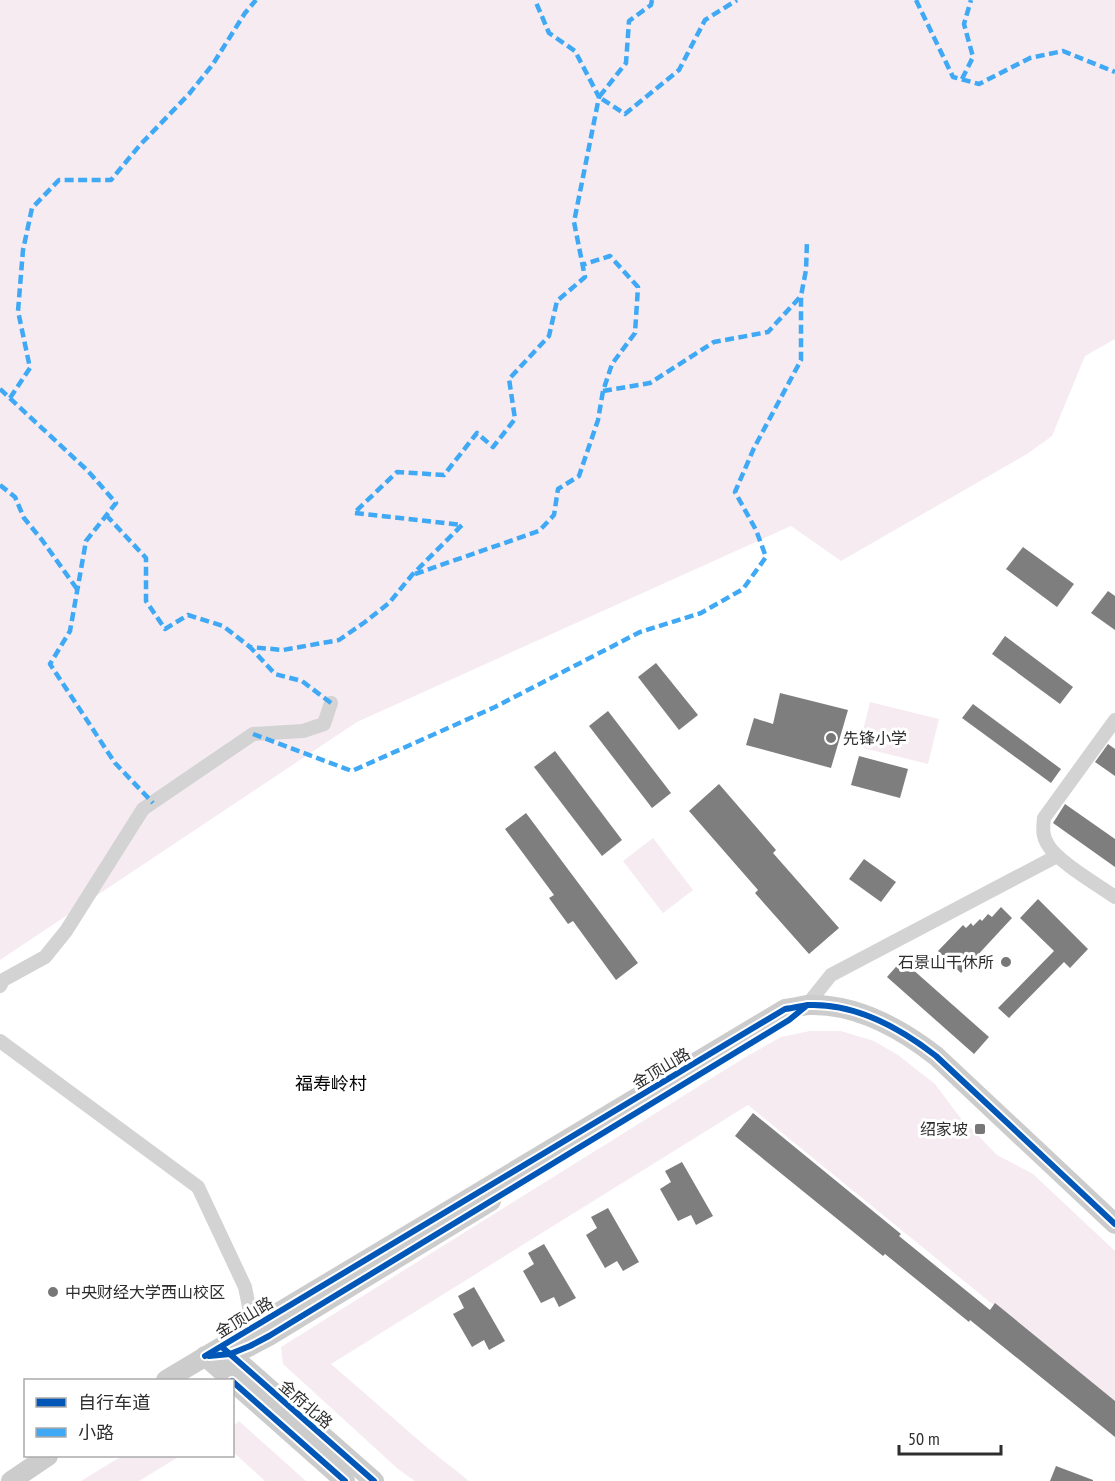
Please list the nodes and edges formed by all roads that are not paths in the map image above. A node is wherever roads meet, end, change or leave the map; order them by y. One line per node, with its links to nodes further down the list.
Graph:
1 (331, 703): 5 (street)
2 (1115, 720): 3 (street)
3 (1057, 856): 4 (street); 6 (street)
4 (1115, 897)
5 (0, 986)
6 (807, 1005): 8 (street, 金顶山路); 9 (street, 金顶山路); 10 (street, 金顶山路)
7 (0, 1041): 9 (street)
8 (1115, 1224)
9 (254, 1328): 10 (street, 金顶山路)
10 (218, 1352): 11 (street, 金顶山路); 12 (street, 金府北路); 17 (street, 金府北路)
11 (168, 1379)
12 (231, 1379)
13 (234, 1383): 16 (street, 金府北路)
14 (45, 1457): 15 (street)
15 (10, 1481)
16 (345, 1481)
17 (374, 1481)

